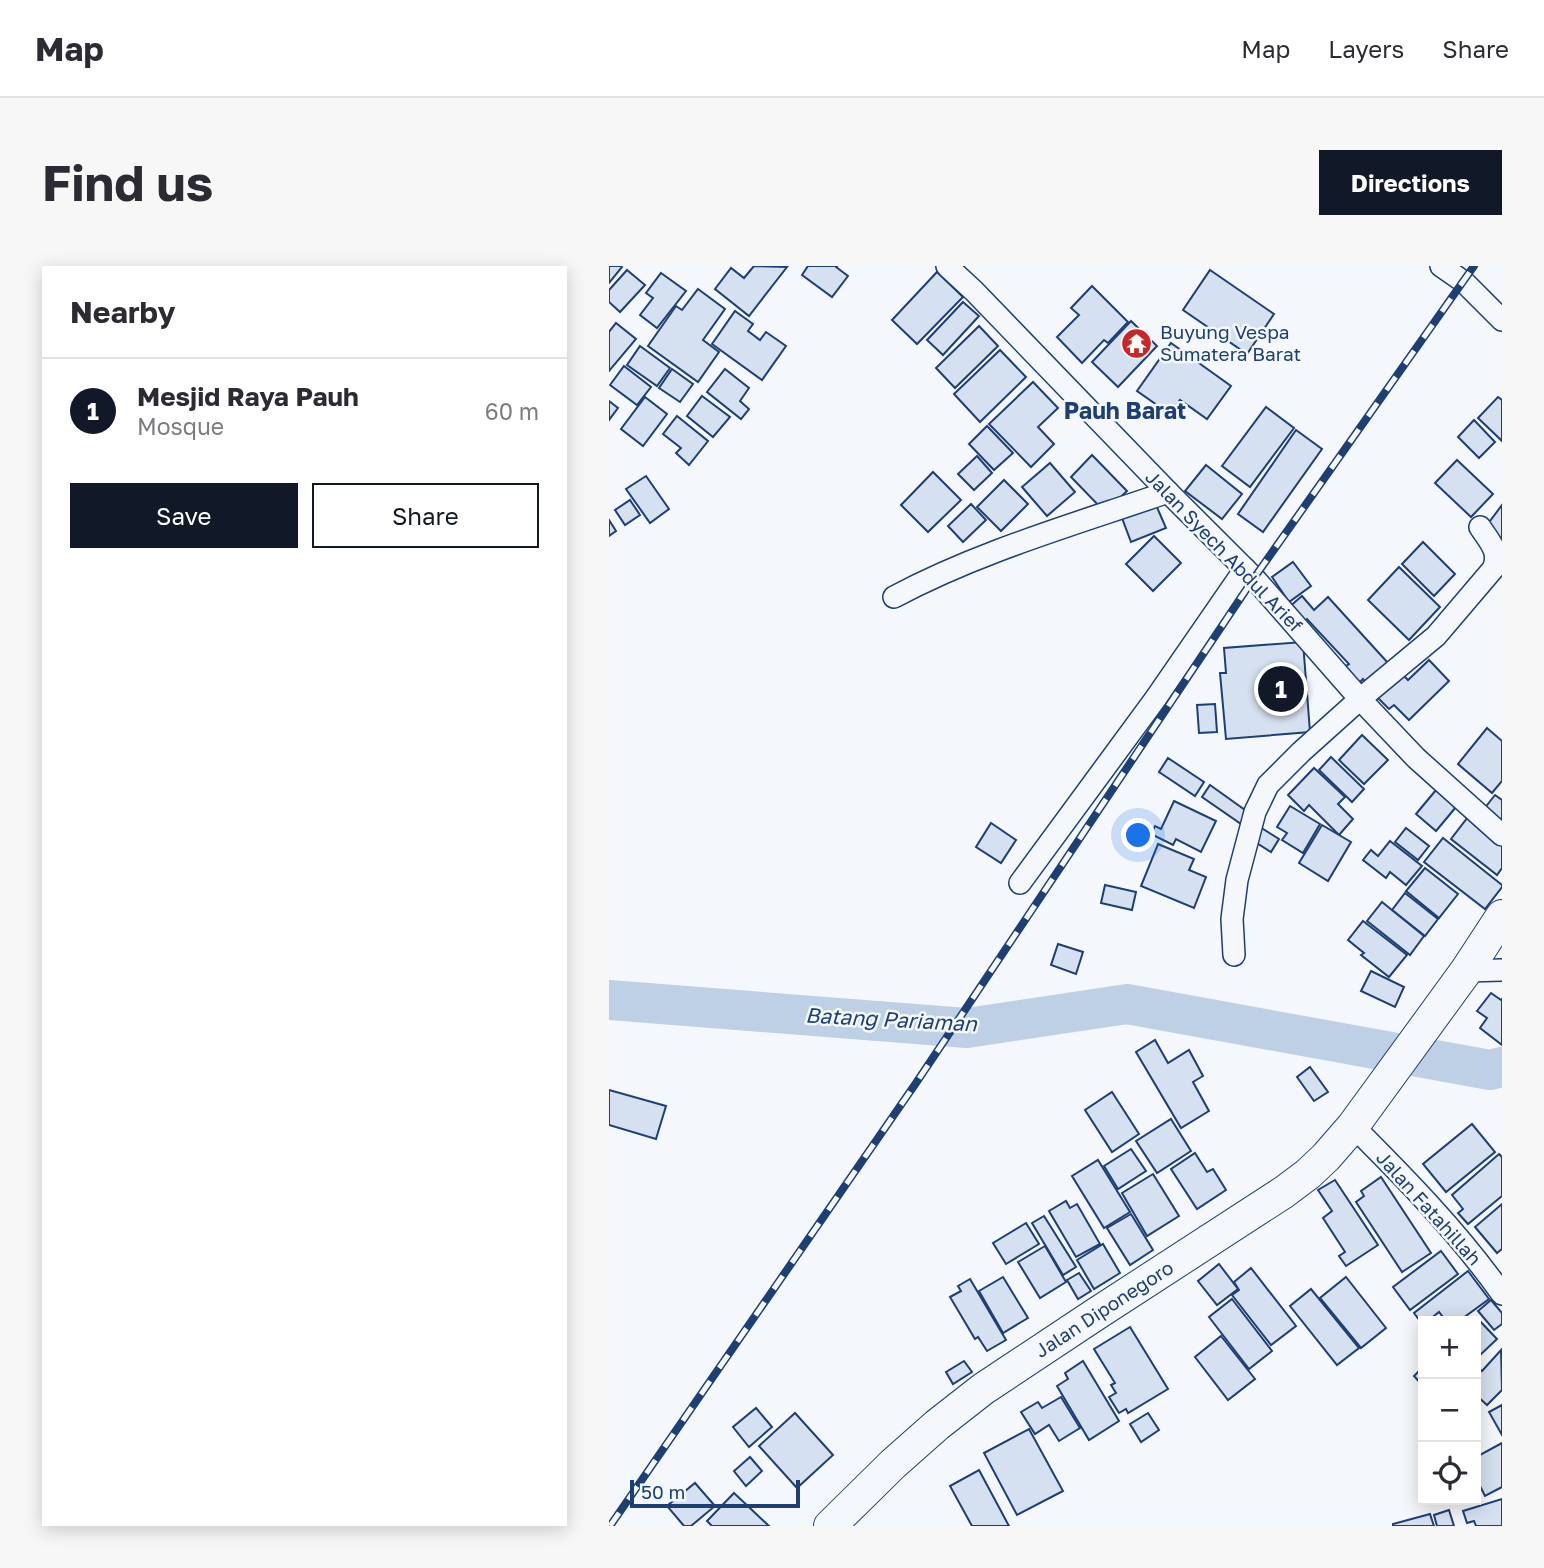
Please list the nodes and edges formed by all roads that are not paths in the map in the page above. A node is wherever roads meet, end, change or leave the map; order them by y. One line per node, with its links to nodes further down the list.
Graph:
1 (947, 266): 4 (street, Jalan Syech Abdul Arief)
2 (1441, 266): 3 (street)
3 (1502, 320)
4 (1168, 492): 6 (street, Jalan Syech Abdul Arief); 7 (street)
5 (1480, 527): 8 (street)
6 (1245, 569): 8 (street, Jalan Syech Abdul Arief); 10 (street)
7 (894, 597)
8 (1360, 699): 9 (street, Jalan Syech Abdul Arief); 12 (street)
9 (1502, 835)
10 (1020, 883)
11 (1502, 916): 14 (main road, Jalan Diponegoro)
12 (1234, 956)
13 (1502, 970): 14 (street)
14 (1466, 971): 15 (main road, Jalan Diponegoro)
15 (1353, 1126): 16 (street, Jalan Fatahillah); 17 (main road, Jalan Diponegoro)
16 (1502, 1294)
17 (830, 1526)

